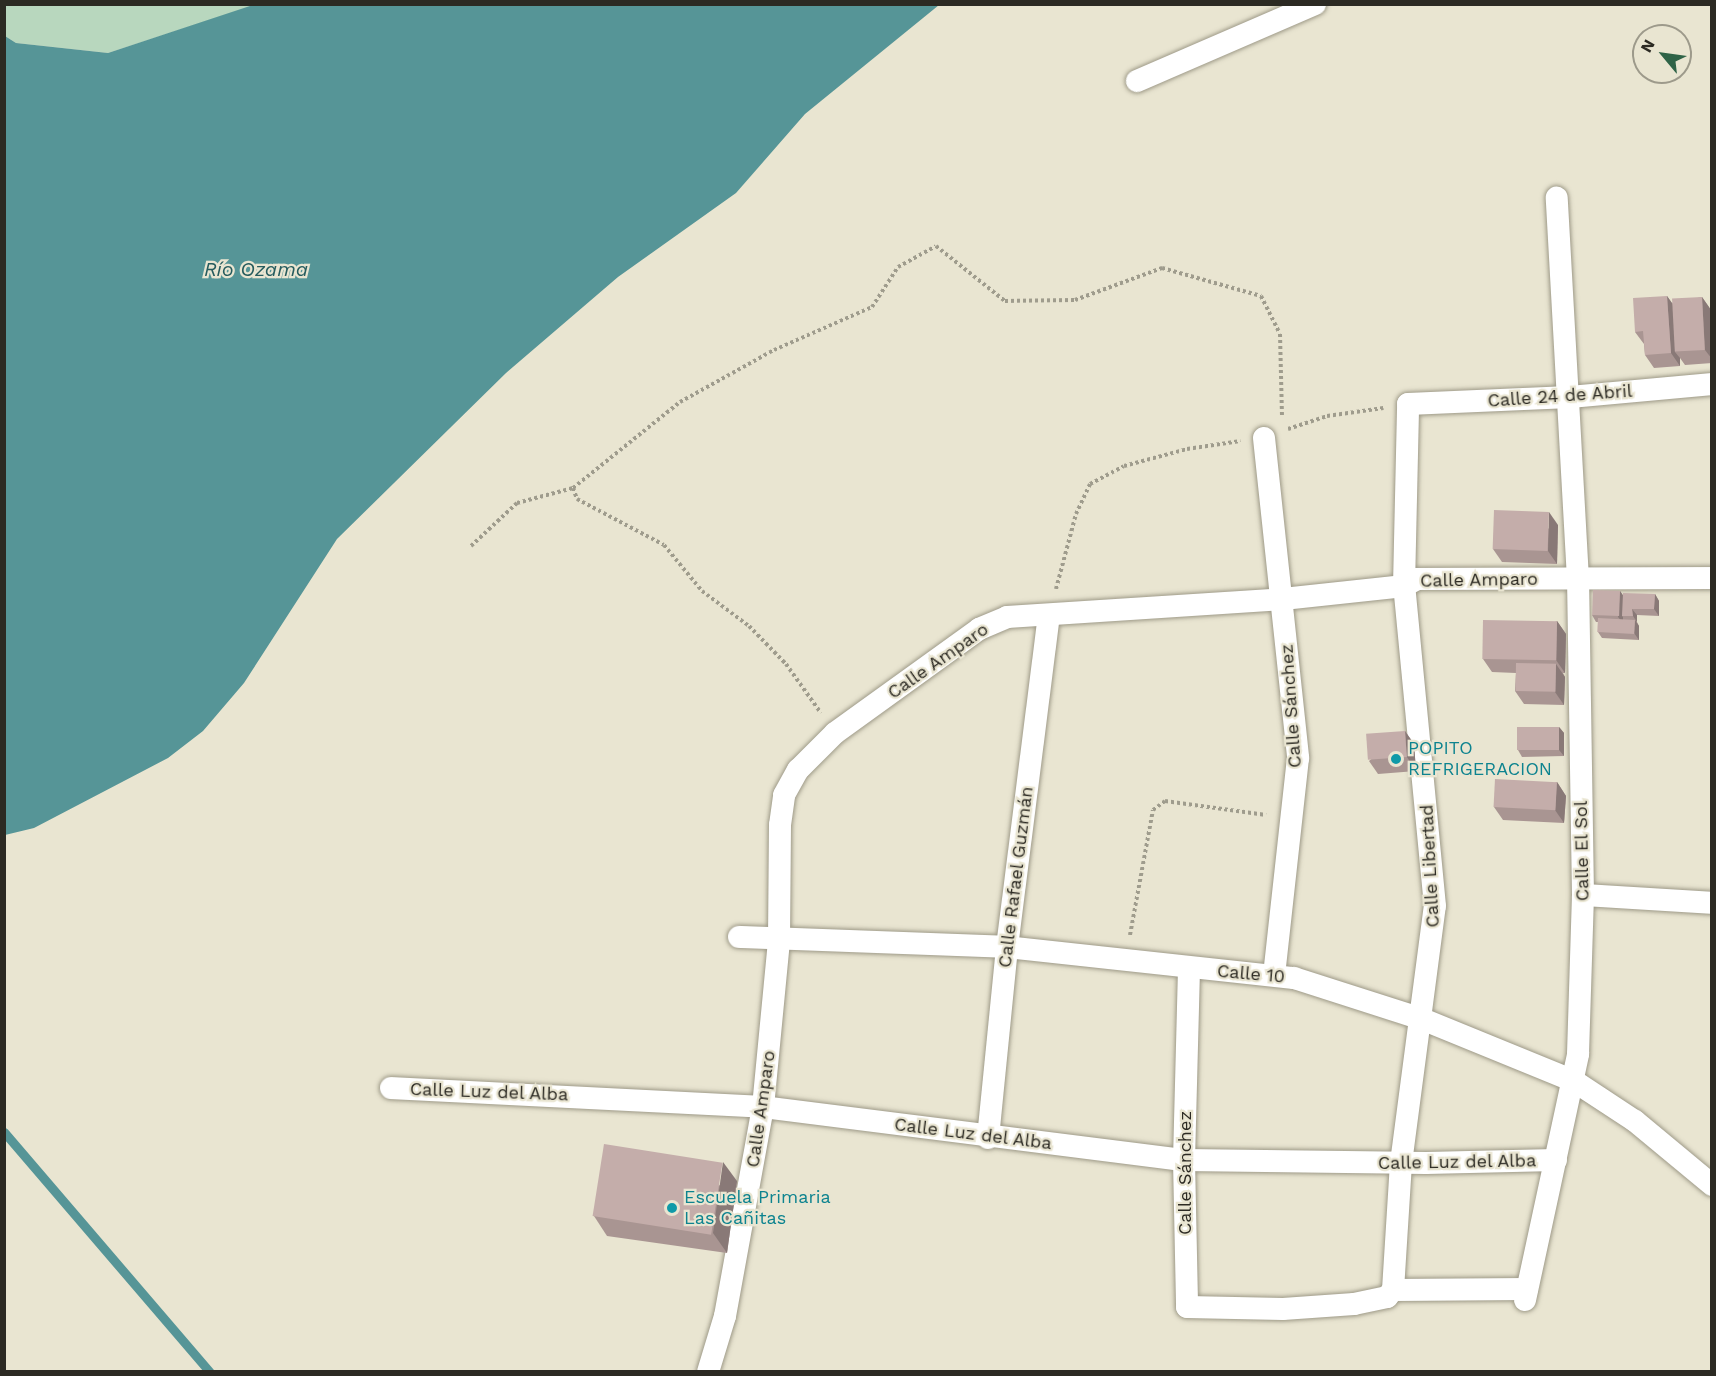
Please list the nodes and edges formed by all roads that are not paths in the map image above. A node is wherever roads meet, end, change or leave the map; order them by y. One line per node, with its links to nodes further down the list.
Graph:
1 (1316, 4): 2 (street)
2 (1137, 81)
3 (1557, 198): 5 (street, Calle El Sol)
4 (1712, 384): 5 (street, Calle 24 de Abril)
5 (1570, 397): 6 (street, Calle 24 de Abril); 9 (street, Calle El Sol)
6 (1408, 404): 10 (street, Calle Libertad)
7 (1264, 438): 11 (street, Calle Sánchez)
8 (1712, 578): 9 (street, Calle Amparo)
9 (1578, 579): 10 (street, Calle Amparo); 13 (street, Calle El Sol)
10 (1404, 586): 11 (street, Calle Amparo); 20 (street, Calle Libertad)
11 (1283, 599): 12 (street, Calle Amparo); 19 (street, Calle Sánchez)
12 (1049, 616): 16 (street, Calle Amparo); 17 (street, Calle Rafael Guzmán)
13 (1583, 895): 14 (street); 21 (street, Calle El Sol)
14 (1712, 903)
15 (739, 937): 16 (street, Calle 10)
16 (780, 940): 17 (street, Calle 10); 23 (street, Calle Amparo)
17 (1007, 947): 18 (street, Calle 10); 24 (street, Calle Rafael Guzmán)
18 (1189, 969): 19 (street, Calle 10); 25 (street, Calle Sánchez)
19 (1274, 974): 20 (street, Calle 10)
20 (1422, 1019): 21 (street, Calle 10); 27 (street, Calle Libertad)
21 (1574, 1081): 26 (street, Calle El Sol); 28 (street, Calle 10)
22 (391, 1088): 23 (street, Calle Luz del Alba)
23 (764, 1107): 24 (street, Calle Luz del Alba); 30 (street, Calle Amparo)
24 (988, 1138): 25 (street, Calle Luz del Alba)
25 (1184, 1160): 27 (street, Calle Luz del Alba); 29 (street, Calle Sánchez)
26 (1556, 1161): 27 (street, Calle Luz del Alba); 29 (street, Calle El Sol)
27 (1401, 1163): 29 (street, Calle Libertad)
28 (1712, 1185)
29 (1393, 1290)
30 (708, 1371)

